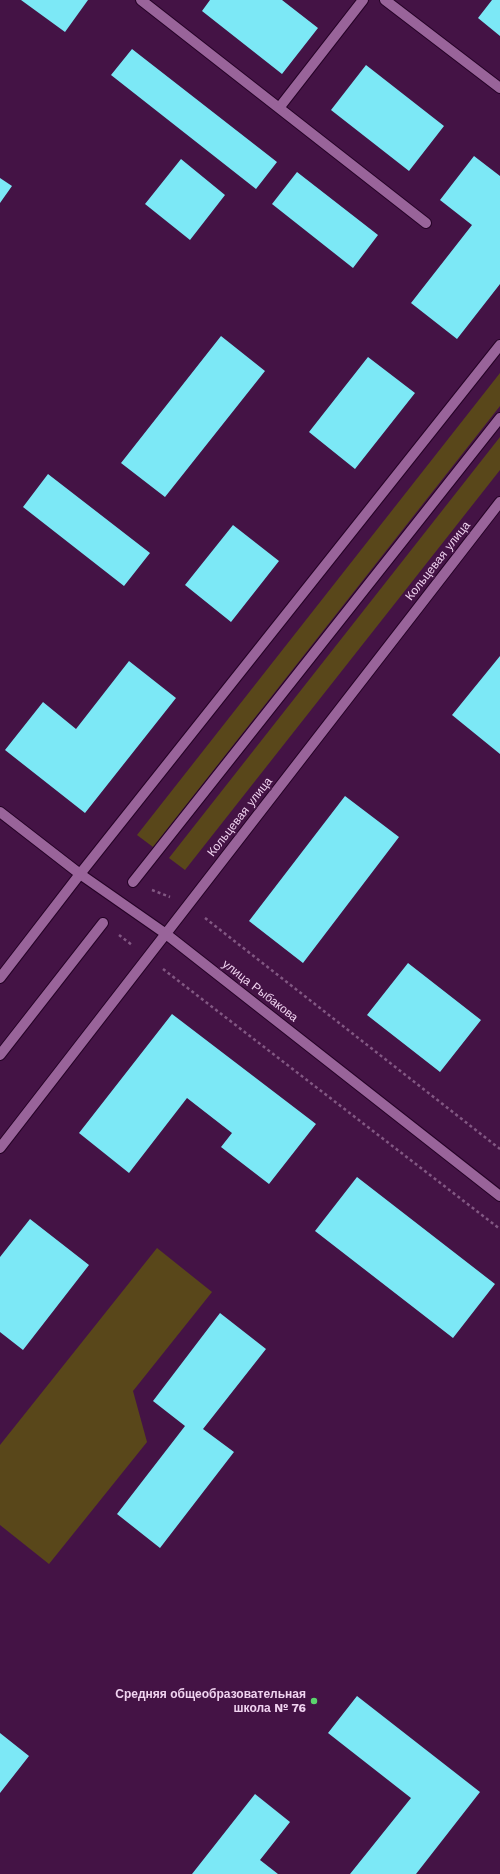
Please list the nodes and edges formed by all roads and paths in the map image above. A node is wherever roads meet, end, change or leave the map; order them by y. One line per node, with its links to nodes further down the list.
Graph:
1 (141, 0): 5 (main road)
2 (363, 0): 5 (main road)
3 (385, 0): 4 (main road)
4 (500, 88)
5 (279, 108): 6 (main road)
6 (426, 223)
7 (500, 345): 11 (main road)
8 (500, 418): 12 (main road)
9 (500, 502): 13 (main road, Кольцевая улица)
10 (0, 812): 11 (main road, улица Рыбакова)
11 (80, 874): 15 (main road, улица Рыбакова); 16 (main road)
12 (133, 882): 13 (path)
13 (188, 905): 15 (main road, Кольцевая улица); 20 (path)
14 (103, 923): 18 (main road)
15 (166, 934): 19 (main road, Кольцевая улица); 21 (main road, улица Рыбакова)
16 (0, 978)
17 (175, 978): 22 (path)
18 (0, 1056)
19 (0, 1148)
20 (500, 1149)
21 (500, 1196)
22 (500, 1229)

